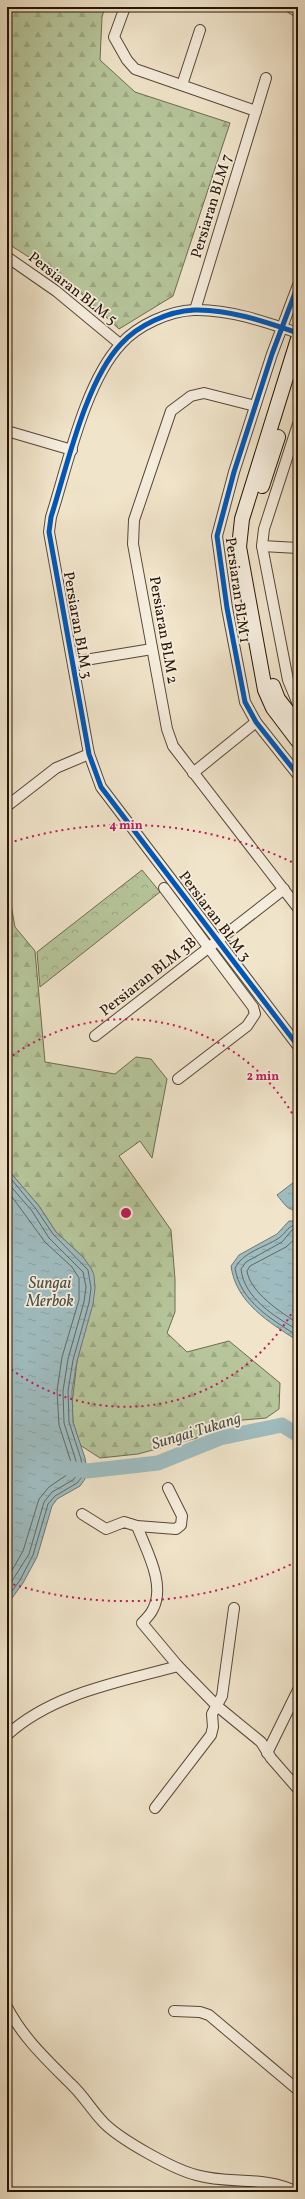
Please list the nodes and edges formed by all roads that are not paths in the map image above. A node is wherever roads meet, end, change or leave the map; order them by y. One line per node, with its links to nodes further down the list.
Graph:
1 (125, 7): 6 (street)
2 (290, 7): 3 (street)
3 (298, 12)
4 (200, 30): 6 (street)
5 (266, 78): 7 (street, Persiaran BLM 7)
6 (182, 85): 7 (street)
7 (256, 111): 10 (street, Persiaran BLM 7)
8 (7, 257): 14 (street, Persiaran BLM 5)
9 (298, 285): 11 (street, Persiaran BLM 1)
10 (195, 310): 11 (street, Persiaran BLM 3); 14 (street, Persiaran BLM 3)
11 (282, 328): 12 (street, Persiaran BLM 3); 16 (street, Persiaran BLM 1)
12 (298, 333)
13 (298, 339): 28 (street)
14 (120, 344): 19 (street, Persiaran BLM 3)
15 (298, 372): 27 (street)
16 (255, 406): 22 (street, Persiaran BLM 2); 26 (street, Persiaran BLM 1)
17 (298, 424): 20 (street)
18 (7, 431): 19 (street)
19 (72, 450): 23 (street, Persiaran BLM 3)
20 (262, 546): 21 (street); 24 (street)
21 (298, 548)
22 (152, 649): 23 (street); 30 (street, Persiaran BLM 2)
23 (73, 662): 29 (street, Persiaran BLM 3)
24 (294, 687): 25 (street)
25 (298, 704)
26 (256, 722): 30 (street); 31 (street, Persiaran BLM 1)
27 (298, 726)
28 (298, 741)
29 (89, 754): 32 (street); 36 (street, Persiaran BLM 3)
30 (193, 773): 34 (street, Persiaran BLM 2)
31 (298, 775)
32 (7, 806)
33 (164, 888): 37 (street)
34 (284, 890): 35 (street, Persiaran BLM 2); 36 (street, Persiaran BLM 3B)
35 (298, 908)
36 (219, 940): 37 (street, Persiaran BLM 3B); 39 (street, Persiaran BLM 3)
37 (209, 948): 38 (street, Persiaran BLM 3B); 40 (street)
38 (95, 1036)
39 (298, 1046)
40 (178, 1079)
41 (168, 1488): 43 (street)
42 (82, 1514): 43 (street)
43 (137, 1526): 45 (street)
44 (234, 1608): 47 (street)
45 (178, 1666): 47 (street); 48 (street)
46 (298, 1690): 49 (street)
47 (217, 1706): 49 (street); 51 (street)
48 (7, 1735)
49 (267, 1753): 50 (street)
50 (298, 1788)
51 (155, 1808)
52 (7, 2007): 55 (street)
53 (174, 2011): 54 (street)
54 (298, 2090)
55 (297, 2192)

